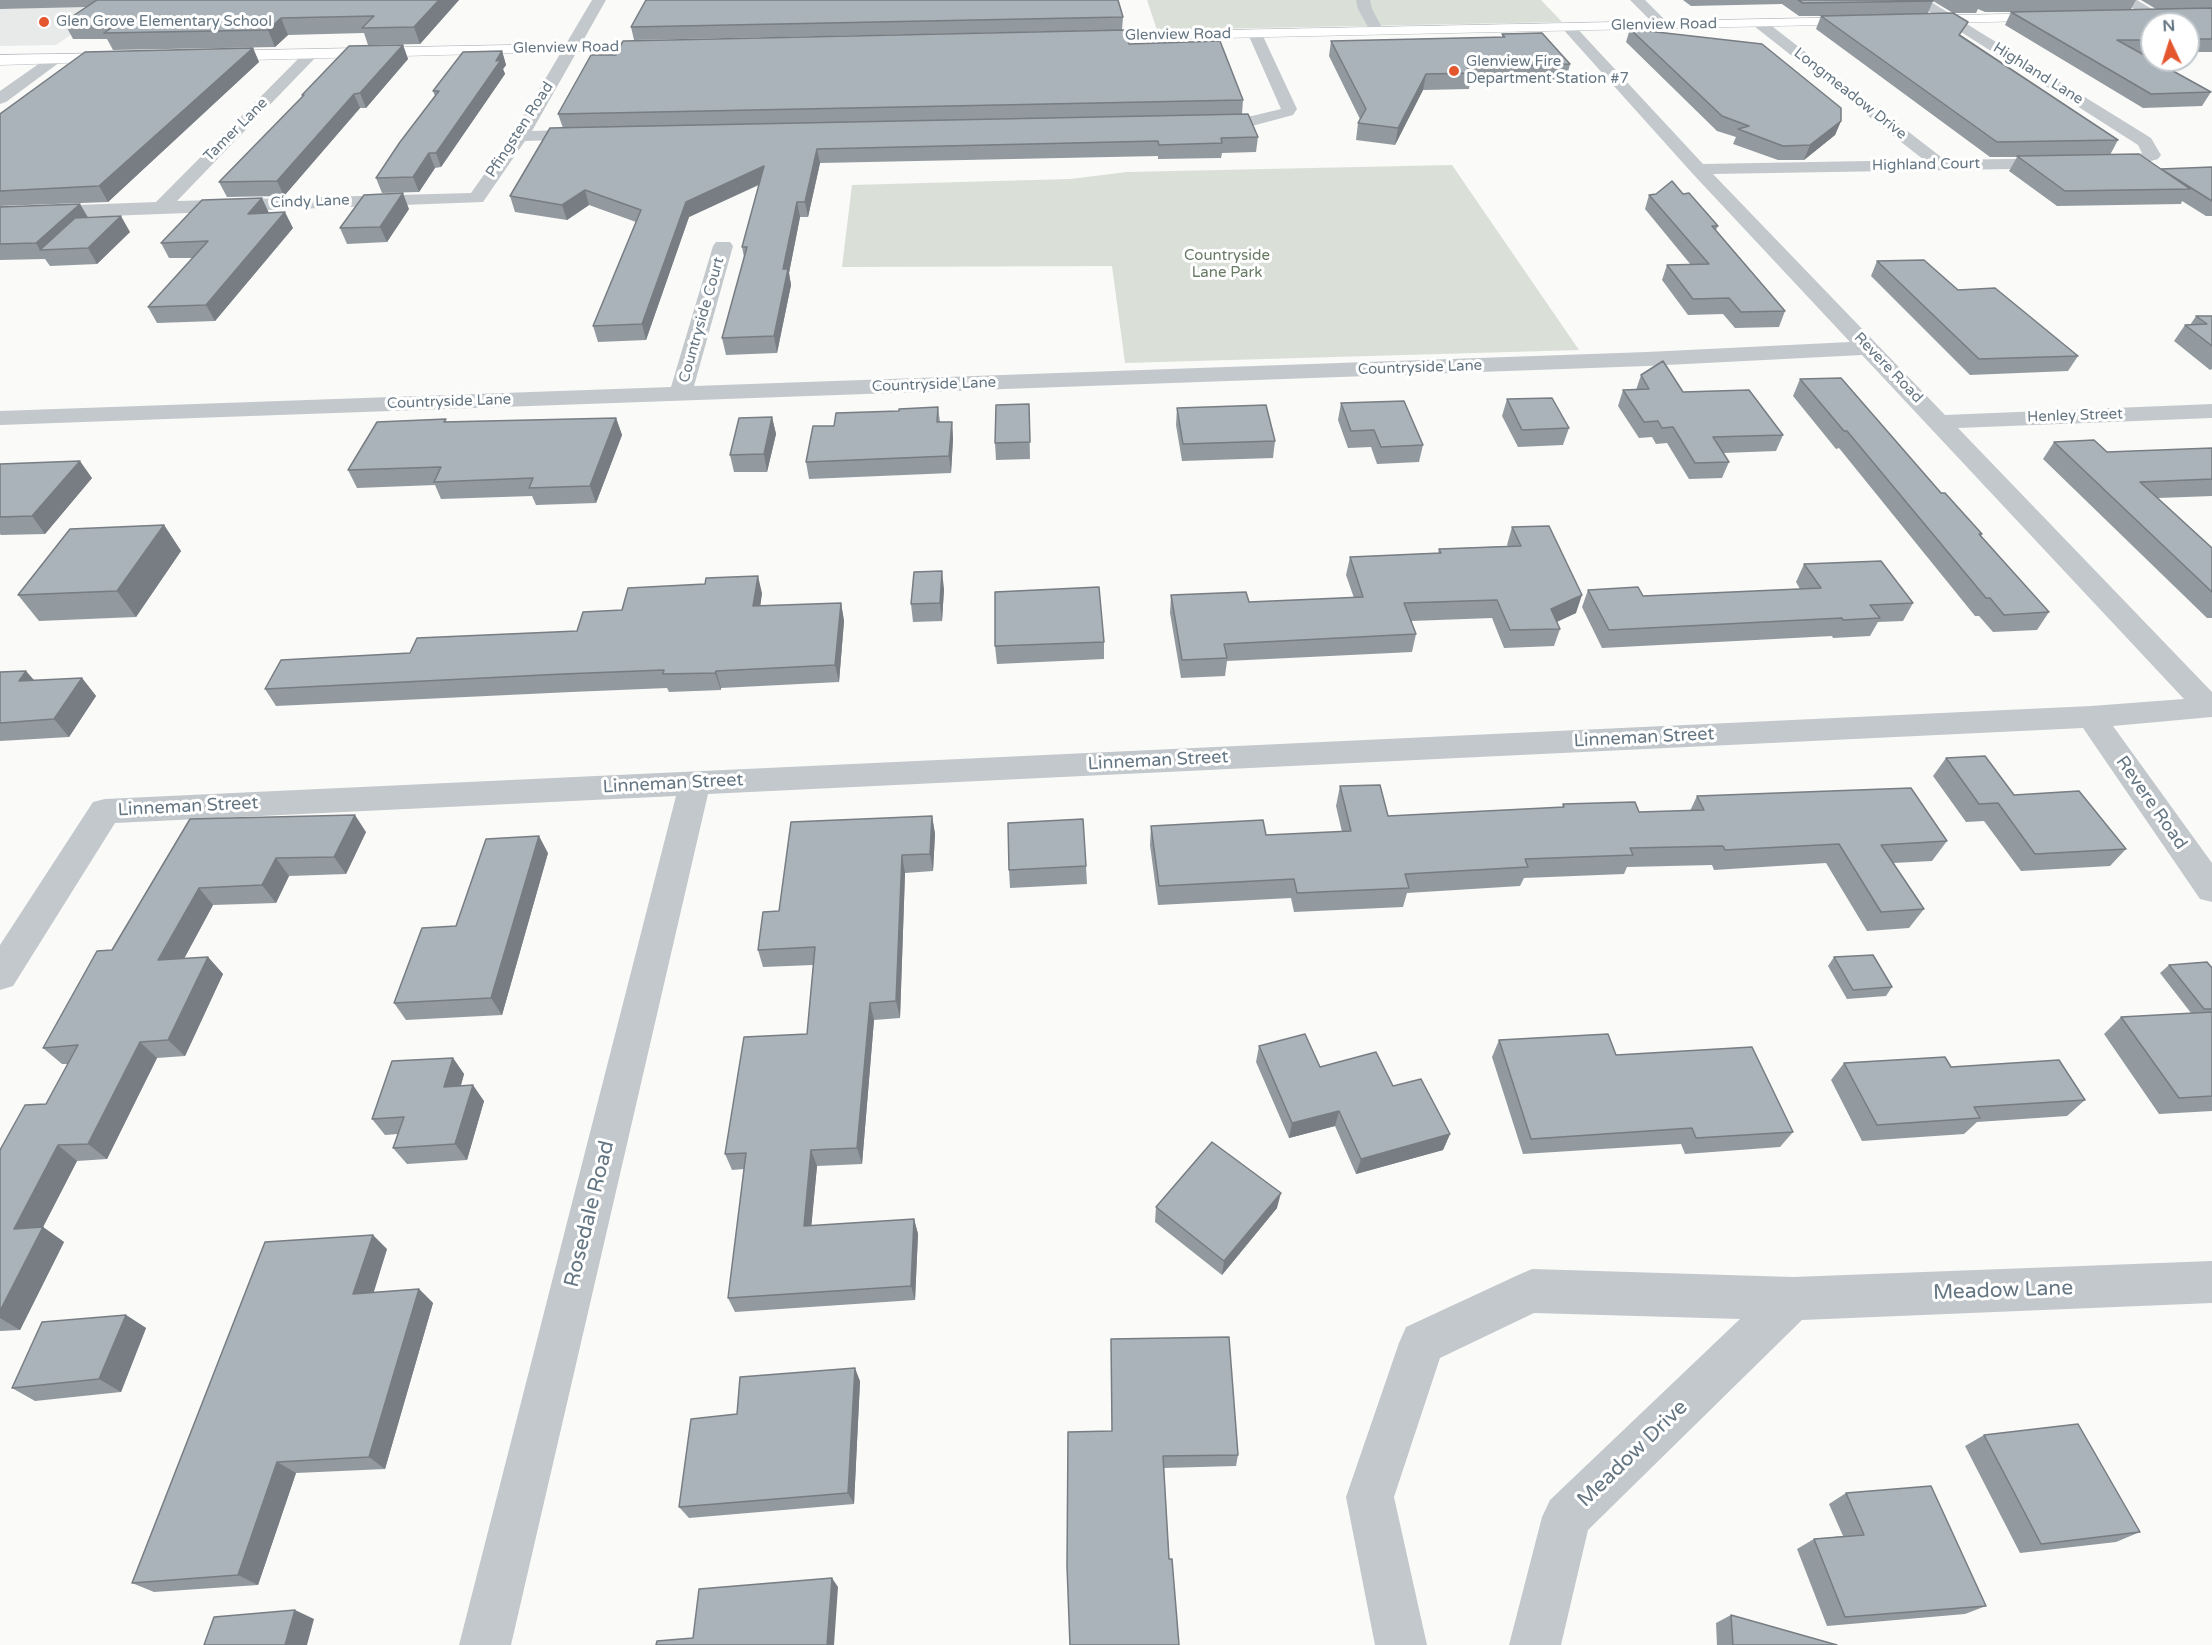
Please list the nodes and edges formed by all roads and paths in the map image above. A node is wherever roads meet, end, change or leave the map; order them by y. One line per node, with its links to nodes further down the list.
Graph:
1 (599, 0): 20 (street, Pfingsten Road)
2 (1363, 0): 16 (street)
3 (1637, 0): 14 (street)
4 (1918, 0): 10 (street, Highland Lane)
5 (2126, 0): 6 (street)
6 (2154, 12)
7 (2121, 16): 8 (main road)
8 (2140, 16)
9 (2064, 17): 10 (main road)
10 (1951, 19): 11 (main road); 30 (street, Highland Lane)
11 (1903, 20)
12 (1879, 21): 13 (main road, Glenview Road)
13 (1759, 23): 14 (main road, Glenview Road); 31 (street, Longmeadow Drive)
14 (1663, 25): 15 (main road, Glenview Road)
15 (1568, 27): 16 (main road, Glenview Road); 32 (street, Revere Road)
16 (1377, 31): 17 (main road, Glenview Road)
17 (1255, 34): 18 (main road, Glenview Road); 27 (street)
18 (1066, 38)
19 (676, 46): 20 (main road, Glenview Road)
20 (570, 48): 21 (main road, Glenview Road); 29 (street, Pfingsten Road)
21 (311, 54): 22 (main road, Glenview Road); 34 (street, Tamer Lane)
22 (192, 56)
23 (132, 57): 24 (main road)
24 (55, 59): 25 (main road); 26 (street)
25 (0, 60)
26 (0, 99)
27 (1193, 122)
28 (612, 134): 29 (street)
29 (520, 136): 33 (street, Pfingsten Road)
30 (2152, 155): 31 (street, Highland Court)
31 (1941, 165): 32 (street, Highland Court)
32 (1698, 169): 37 (street, Revere Road)
33 (476, 198): 34 (street, Cindy Lane)
34 (161, 207): 35 (street, Cindy Lane)
35 (0, 214)
36 (723, 246): 38 (street, Countryside Court)
37 (1869, 348): 38 (street, Countryside Lane); 41 (street, Revere Road)
38 (680, 394): 40 (street, Countryside Lane)
39 (2212, 411): 41 (street, Henley Street)
40 (0, 418)
41 (1939, 422): 42 (street, Revere Road)
42 (2211, 707): 43 (street, Linneman Street)
43 (2091, 717): 44 (street, Linneman Street); 45 (street, Revere Road)
44 (695, 783): 46 (street, Linneman Street); 49 (street, Rosedale Road)
45 (2212, 889)
46 (0, 975)
47 (2212, 1282): 48 (street, Meadow Lane)
48 (1793, 1299): 50 (street, Meadow Lane); 51 (street, Meadow Drive)
49 (485, 1645)
50 (1401, 1645)
51 (1534, 1645)

